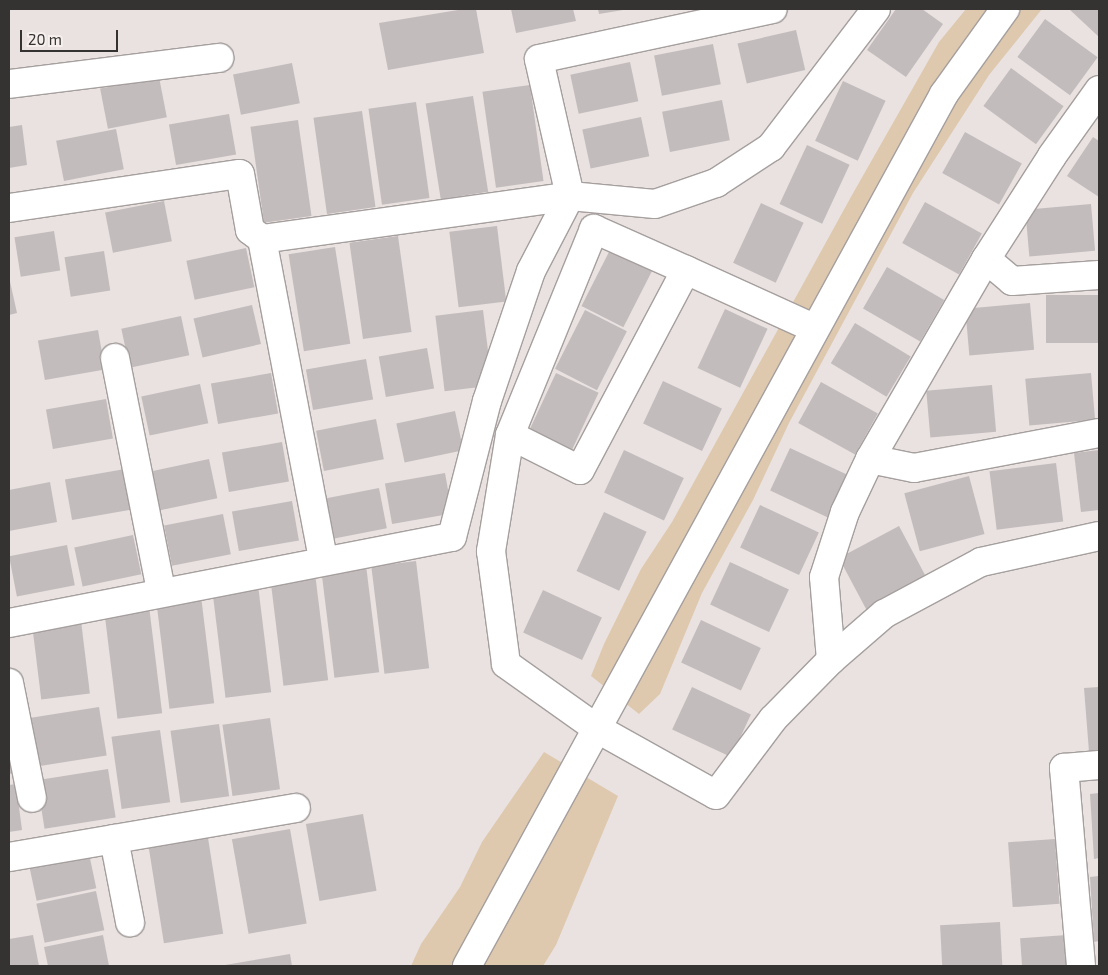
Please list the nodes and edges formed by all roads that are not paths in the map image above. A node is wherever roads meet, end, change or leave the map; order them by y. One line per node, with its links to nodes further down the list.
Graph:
1 (773, 9): 7 (street)
2 (876, 9): 7 (street)
3 (1005, 9): 13 (street)
4 (219, 58): 5 (street)
5 (9, 84)
6 (1099, 90): 10 (street)
7 (570, 196): 9 (street); 19 (street)
8 (9, 208): 9 (street)
9 (262, 240): 19 (street)
10 (986, 259): 12 (street); 17 (street)
11 (686, 270): 13 (street); 16 (street); 16 (street)
12 (1099, 275)
13 (813, 328): 24 (street)
14 (115, 358): 20 (street)
15 (1099, 433): 17 (street)
16 (510, 435): 24 (street)
17 (870, 459): 22 (street)
18 (1099, 536): 22 (street)
19 (323, 560): 20 (street)
20 (161, 591): 21 (street)
21 (9, 623)
22 (831, 660): 24 (street)
23 (9, 683): 26 (street)
24 (596, 728): 31 (street)
25 (1099, 765): 32 (street)
26 (32, 798)
27 (296, 808): 28 (street)
28 (114, 839): 29 (street); 30 (street)
29 (9, 857)
30 (130, 922)
31 (467, 966)
32 (1081, 966)

